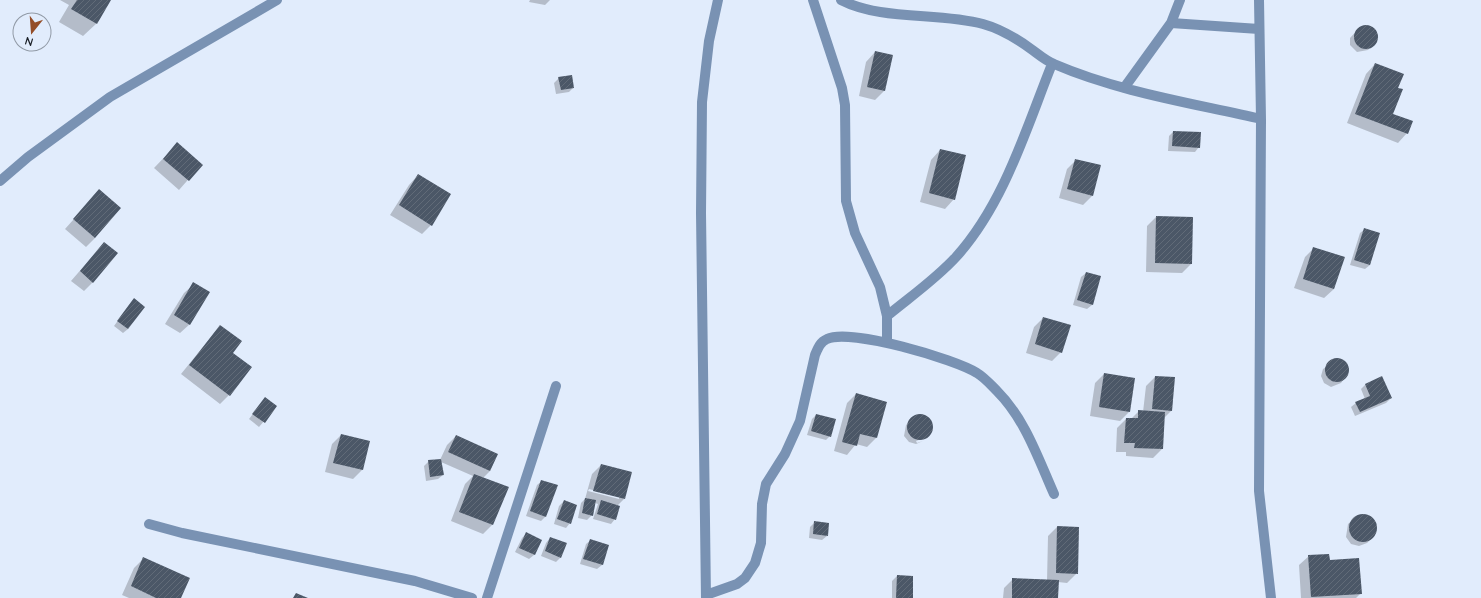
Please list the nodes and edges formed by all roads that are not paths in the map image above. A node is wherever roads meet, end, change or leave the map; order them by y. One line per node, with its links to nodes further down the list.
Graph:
1 (277, 0): 12 (street)
2 (718, 0): 18 (street)
3 (812, 0): 13 (street)
4 (841, 0): 9 (street)
5 (1180, 0): 7 (street)
6 (1259, 0): 8 (street)
7 (1171, 23): 8 (street); 10 (street)
8 (1259, 29): 11 (street)
9 (1052, 64): 10 (street); 13 (street)
10 (1124, 88): 11 (street)
11 (1261, 119): 21 (street)
12 (0, 181)
13 (887, 316): 14 (street)
14 (887, 342): 16 (street); 18 (street)
15 (556, 386): 20 (street)
16 (1054, 494)
17 (149, 524): 19 (street)
18 (706, 596)
19 (472, 598)
20 (487, 598)
21 (1271, 598)

